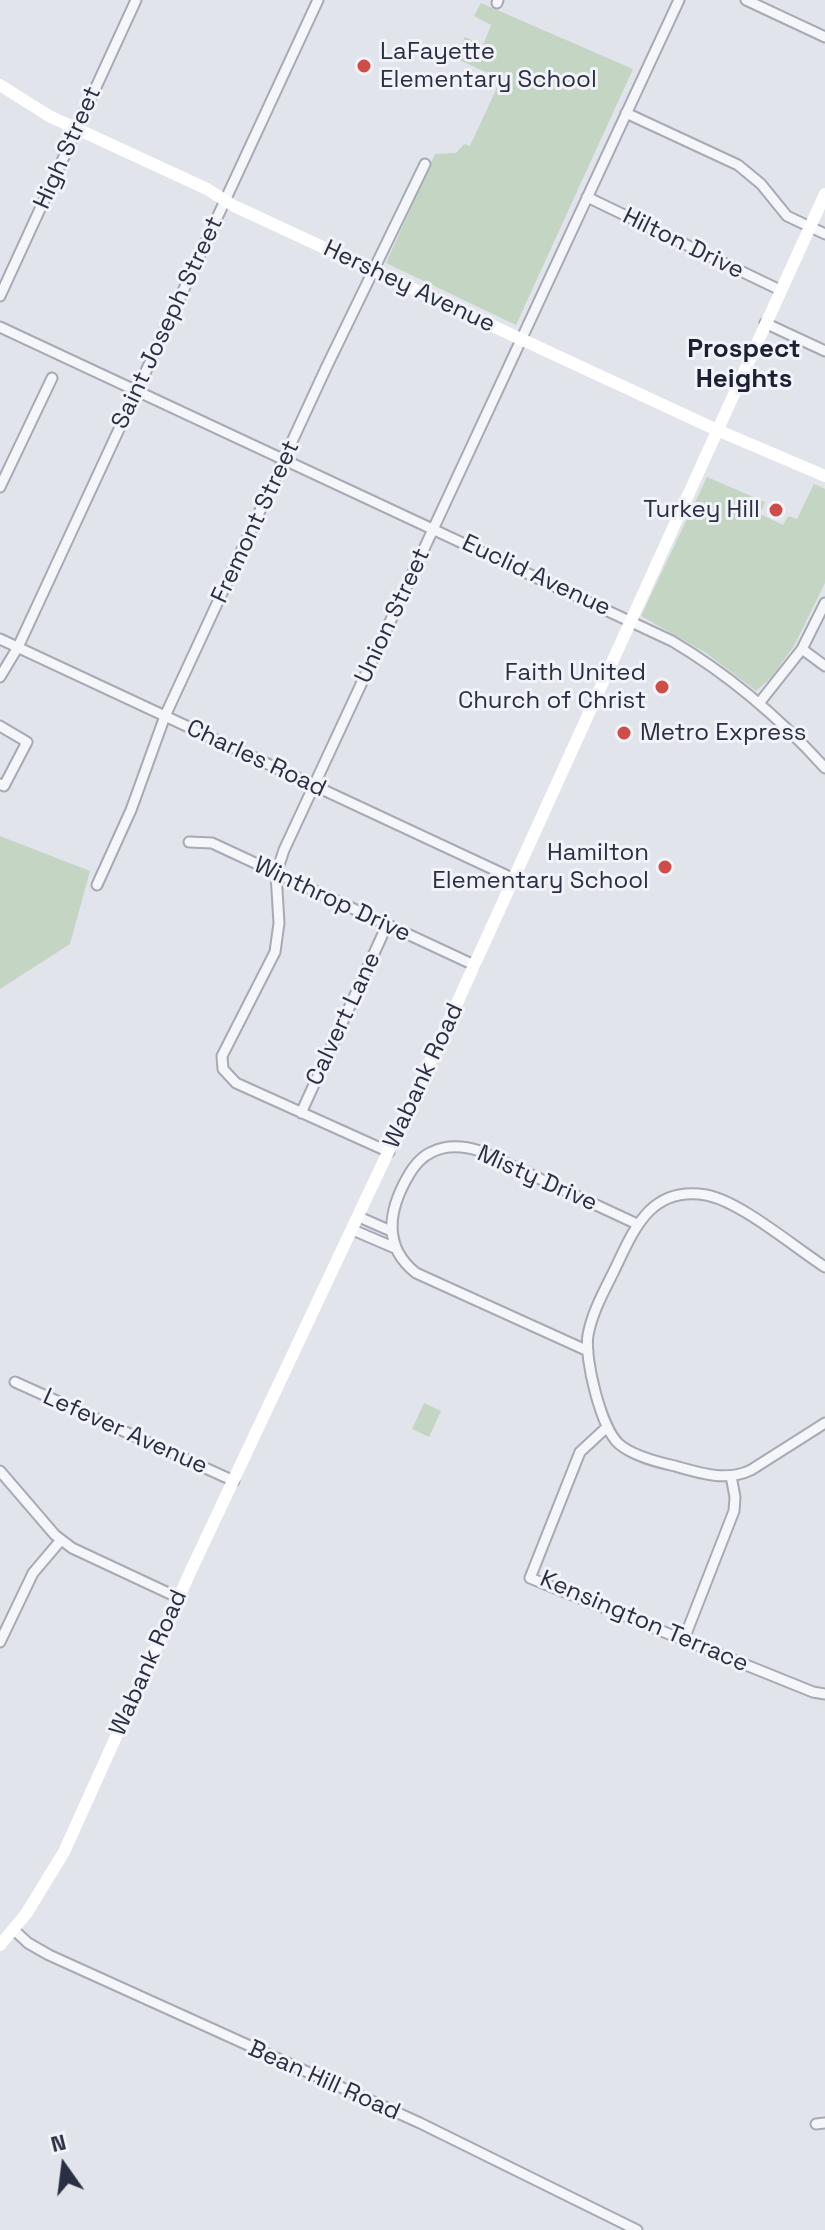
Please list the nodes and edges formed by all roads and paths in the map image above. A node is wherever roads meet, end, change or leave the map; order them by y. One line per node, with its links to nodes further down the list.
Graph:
1 (136, 0): 8 (street, High Street)
2 (318, 0): 12 (street, Saint Joseph Street)
3 (679, 0): 7 (street, Union Street)
4 (746, 0): 5 (street)
5 (825, 37)
6 (0, 85): 8 (street, Hershey Avenue)
7 (626, 113): 11 (street, Union Street); 13 (street)
8 (77, 129): 12 (street, Hershey Avenue); 17 (street, High Street)
9 (425, 164): 15 (street, Fremont Street)
10 (825, 194): 13 (street, Wabank Road)
11 (587, 197): 16 (street, Hilton Drive); 20 (street, Union Street)
12 (225, 200): 15 (street, Hershey Avenue); 23 (street, Saint Joseph Street)
13 (809, 227): 14 (street); 16 (street, Wabank Road)
14 (825, 234)
15 (373, 271): 20 (street, Hershey Avenue); 25 (street, Fremont Street)
16 (780, 290): 18 (street, Wabank Road)
17 (0, 296)
18 (765, 323): 21 (street); 24 (street, Wabank Road)
19 (0, 327): 23 (street, Euclid Avenue)
20 (520, 339): 24 (street, Hershey Avenue); 28 (street, Union Street)
21 (825, 351)
22 (52, 378): 27 (street)
23 (137, 391): 25 (street, Euclid Avenue); 32 (street, Saint Joseph Street)
24 (717, 430): 26 (street, Hershey Avenue); 30 (street, Wabank Road)
25 (285, 460): 28 (street, Euclid Avenue); 37 (street, Fremont Street)
26 (825, 476)
27 (0, 487)
28 (434, 529): 30 (street, Euclid Avenue); 41 (street, Union Street)
29 (825, 603): 33 (street)
30 (631, 620): 36 (street, Euclid Avenue); 44 (street, Wabank Road)
31 (0, 639): 32 (street, Charles Road)
32 (18, 647): 35 (street, Saint Joseph Street); 37 (street, Charles Road)
33 (802, 649): 34 (street); 36 (street)
34 (825, 666)
35 (0, 677)
36 (760, 702): 39 (street, Euclid Avenue)
37 (165, 716): 41 (street, Charles Road); 45 (street, Fremont Street)
38 (0, 726): 40 (street)
39 (825, 768)
40 (0, 784)
41 (314, 786): 43 (street, Union Street); 44 (street, Charles Road)
42 (189, 842): 43 (street, Winthrop Drive)
43 (276, 874): 46 (street, Winthrop Drive); 48 (street, Union Street)
44 (512, 878): 47 (street, Wabank Road)
45 (97, 885)
46 (387, 925): 47 (street, Winthrop Drive); 48 (street, Calvert Lane)
47 (474, 965): 49 (street, Wabank Road)
48 (301, 1113): 49 (street, Union Street)
49 (389, 1152): 50 (street, Wabank Road)
50 (356, 1223): 52 (street); 53 (street); 61 (street, Wabank Road)
51 (637, 1224): 52 (street, Misty Drive); 54 (street); 55 (street)
52 (391, 1231): 53 (street)
53 (395, 1248): 55 (street)
54 (825, 1267)
55 (588, 1351): 58 (street)
56 (15, 1382): 61 (street, Lefever Avenue)
57 (825, 1423): 60 (street)
58 (606, 1428): 60 (street); 64 (street, Kensington Terrace)
59 (0, 1471): 62 (street)
60 (731, 1476): 64 (street)
61 (234, 1481): 63 (street, Wabank Road)
62 (61, 1540): 63 (street); 65 (street)
63 (179, 1598): 67 (street, Wabank Road)
64 (684, 1639): 66 (street, Kensington Terrace)
65 (0, 1642)
66 (825, 1694)
67 (14, 1930): 68 (street, Wabank Road); 69 (street, Bean Hill Road)
68 (0, 1945)
69 (637, 2230)

